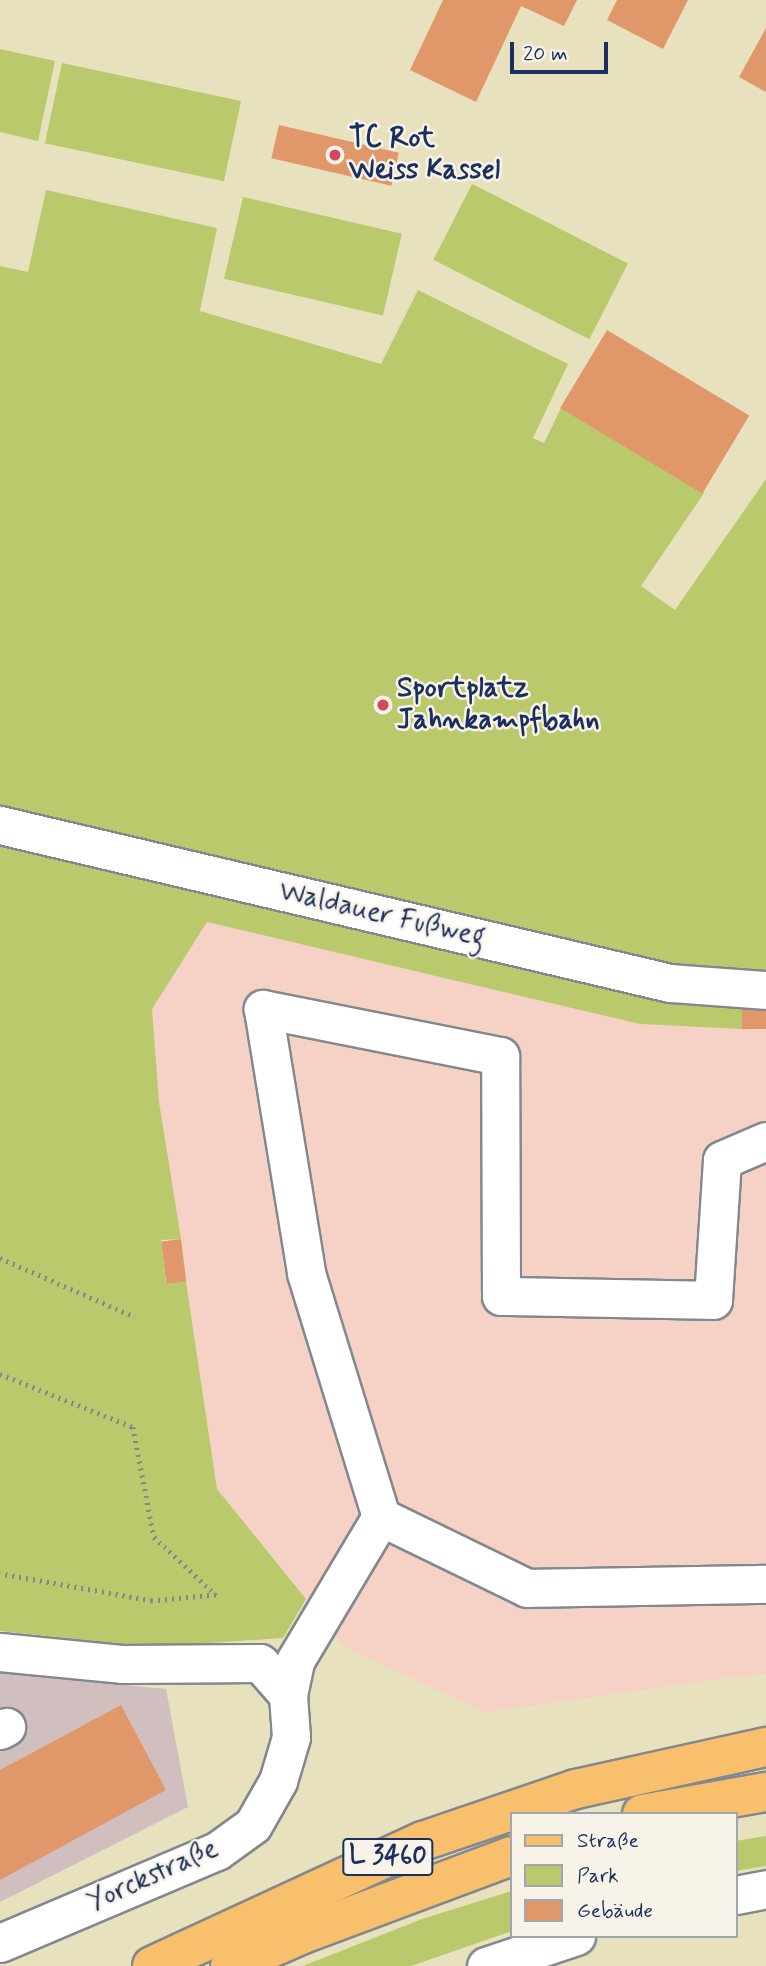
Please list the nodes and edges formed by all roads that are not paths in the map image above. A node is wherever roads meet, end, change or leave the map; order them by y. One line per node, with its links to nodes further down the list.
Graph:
1 (0, 825): 2 (street, Waldauer Fußweg)
2 (766, 990)
3 (766, 1141): 4 (street)
4 (381, 1517): 5 (street); 7 (street, Yorckstraße)
5 (766, 1584)
6 (0, 1653): 7 (street)
7 (288, 1695): 16 (street, Yorckstraße)
8 (766, 1747): 17 (main road, L 3460)
9 (766, 1792): 10 (main road)
10 (653, 1812)
11 (510, 1857): 18 (main road, L 3460)
12 (766, 1889): 13 (street)
13 (738, 1895)
14 (572, 1938): 19 (street)
15 (575, 1938): 20 (street)
16 (0, 1943)
17 (152, 1966)
18 (230, 1966)
19 (486, 1966)
20 (580, 1966)

